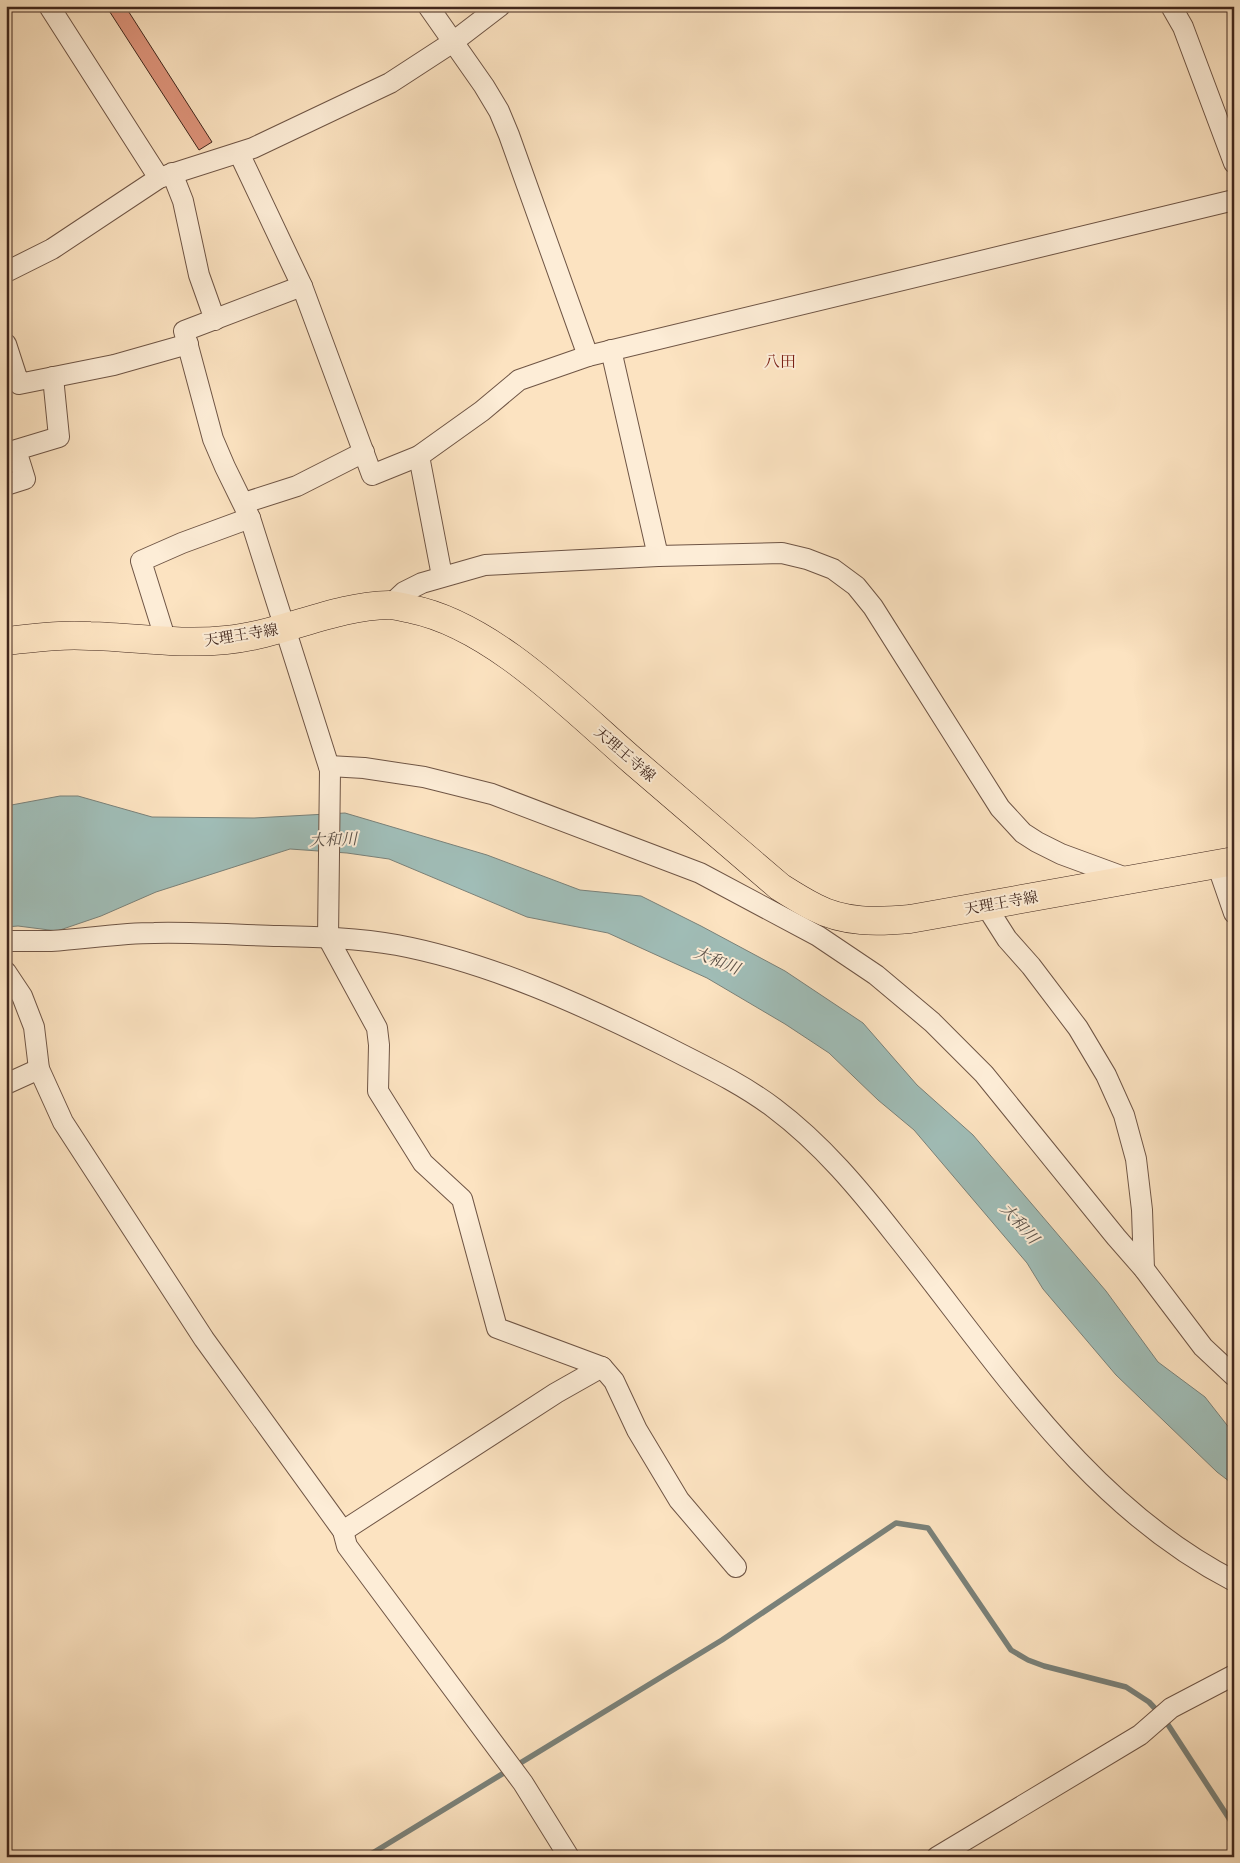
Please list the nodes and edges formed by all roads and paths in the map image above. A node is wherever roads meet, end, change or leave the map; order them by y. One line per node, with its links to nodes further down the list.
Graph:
1 (49, 6): 8 (street)
2 (428, 6): 5 (street)
3 (500, 6): 5 (street)
4 (1171, 6): 7 (street)
5 (453, 42): 6 (street); 16 (street)
6 (239, 153): 8 (street); 11 (street)
7 (1234, 164)
8 (166, 175): 10 (street); 12 (street)
9 (1234, 200): 15 (street)
10 (6, 272)
11 (302, 286): 12 (street); 18 (street)
12 (215, 320): 14 (street)
13 (6, 344): 17 (street)
14 (188, 344): 17 (street); 21 (street)
15 (611, 350): 16 (street); 22 (street)
16 (588, 356): 19 (street)
17 (54, 377): 20 (street)
18 (364, 452): 19 (street); 21 (street)
19 (419, 456): 23 (street)
20 (6, 485)
21 (247, 510): 25 (street); 27 (street)
22 (658, 556): 23 (street); 30 (street)
23 (442, 576): 24 (street)
24 (390, 605): 25 (main road, 天理王寺線); 31 (main road, 天理王寺線)
25 (285, 628): 27 (main road, 天理王寺線); 28 (street)
26 (6, 641): 27 (main road, 天理王寺線)
27 (166, 641)
28 (330, 768): 33 (street); 38 (street)
29 (1225, 862): 30 (main road, 天理王寺線); 32 (street)
30 (1131, 880): 31 (main road, 天理王寺線)
31 (986, 906): 38 (street)
32 (1234, 913)
33 (328, 935): 34 (street); 39 (street); 43 (street)
34 (6, 941)
35 (6, 972): 36 (street)
36 (39, 1068): 37 (street); 41 (street)
37 (6, 1084)
38 (1144, 1269): 40 (street)
39 (602, 1367): 41 (street); 42 (street)
40 (1234, 1376)
41 (343, 1531): 45 (street)
42 (736, 1567)
43 (1234, 1582)
44 (1234, 1675): 46 (street)
45 (568, 1857)
46 (937, 1857)

